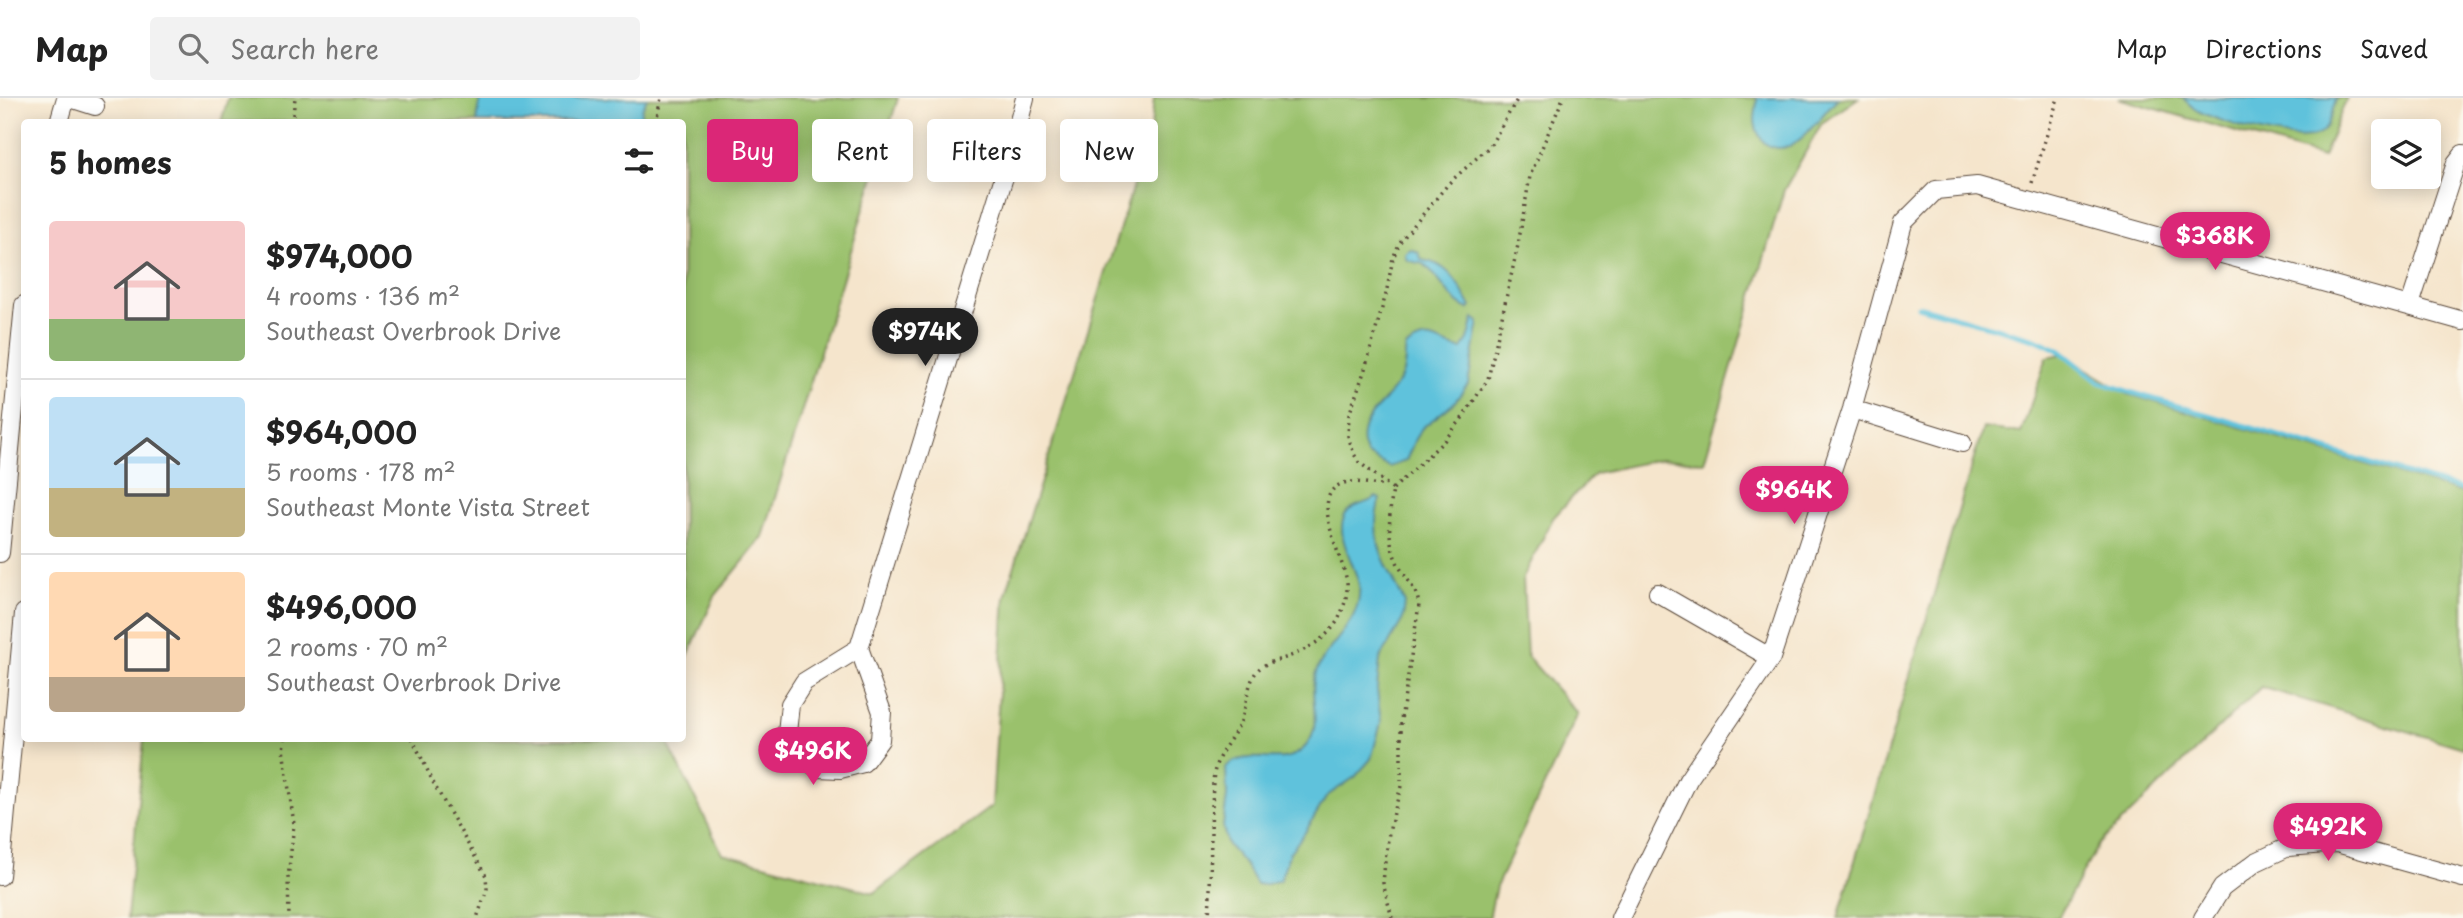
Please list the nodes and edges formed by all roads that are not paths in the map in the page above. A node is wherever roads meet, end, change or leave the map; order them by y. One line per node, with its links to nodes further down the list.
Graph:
1 (68, 98): 3 (street); 4 (street)
2 (1026, 98): 15 (street)
3 (94, 109)
4 (60, 119)
5 (2463, 154): 6 (street)
6 (2410, 305): 7 (street); 10 (street)
7 (2463, 321)
8 (21, 326): 9 (street)
9 (14, 376): 12 (street)
10 (1852, 409): 11 (street); 16 (street)
11 (1962, 443)
12 (0, 553)
13 (1658, 593): 16 (street)
14 (21, 627): 17 (street)
15 (859, 648): 15 (street)
16 (1771, 658): 20 (street)
17 (8, 689): 18 (street)
18 (0, 876)
19 (2463, 878): 21 (street)
20 (1619, 918)
21 (2203, 918)

